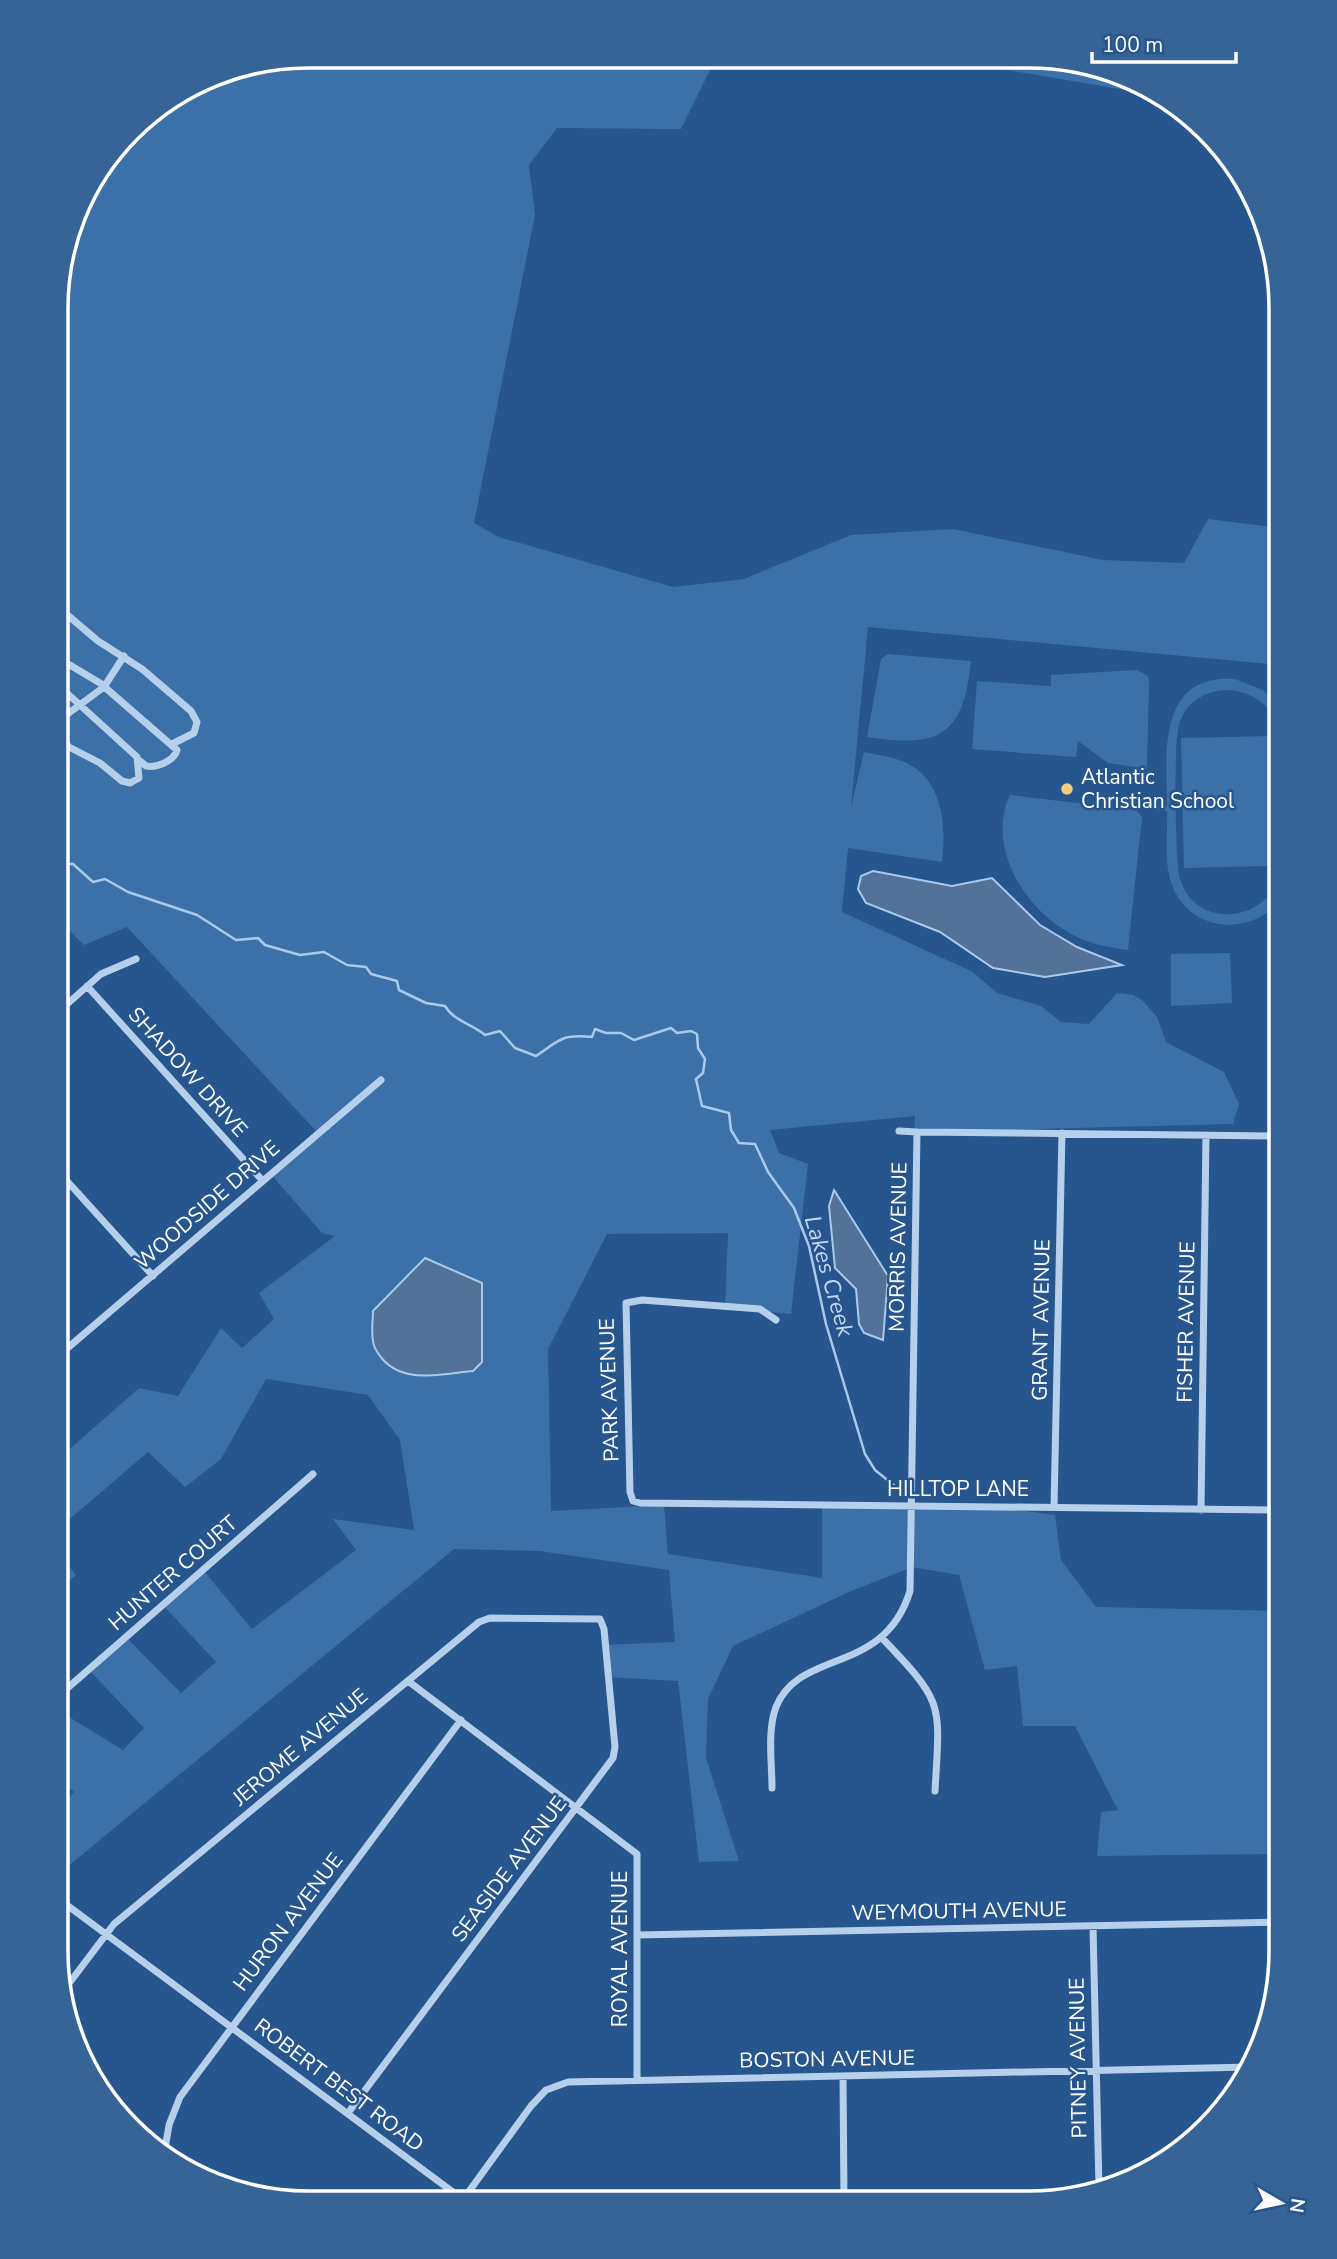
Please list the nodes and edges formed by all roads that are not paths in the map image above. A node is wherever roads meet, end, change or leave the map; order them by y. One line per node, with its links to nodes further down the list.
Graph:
1 (68, 616): 2 (street)
2 (124, 656): 4 (street); 8 (street)
3 (68, 664): 4 (street)
4 (104, 687): 6 (street); 8 (street)
5 (68, 695): 6 (street)
6 (79, 707): 7 (street); 10 (street)
7 (68, 714)
8 (172, 744): 10 (street)
9 (68, 746): 10 (street)
10 (137, 757)
11 (136, 959): 12 (street)
12 (87, 986): 13 (street); 20 (street, SHADOW DRIVE)
13 (68, 1003)
14 (381, 1080): 20 (street, WOODSIDE DRIVE)
15 (899, 1131): 16 (street)
16 (917, 1132): 17 (street, MORRIS AVENUE); 27 (street, MORRIS AVENUE)
17 (1062, 1133): 18 (street, MORRIS AVENUE); 28 (street, GRANT AVENUE)
18 (1206, 1135): 19 (street, MORRIS AVENUE); 29 (street, FISHER AVENUE)
19 (1269, 1136)
20 (262, 1180): 22 (street, WOODSIDE DRIVE)
21 (68, 1182): 22 (street)
22 (153, 1276): 24 (street, WOODSIDE DRIVE)
23 (776, 1320): 26 (street, PARK AVENUE)
24 (68, 1348)
25 (313, 1474): 34 (street, HUNTER COURT)
26 (635, 1502): 27 (street, HILLTOP LANE)
27 (912, 1506): 28 (street, HILLTOP LANE); 32 (street, MORRIS AVENUE)
28 (1054, 1507): 29 (street, HILLTOP LANE)
29 (1201, 1510): 30 (street, HILLTOP LANE)
30 (1268, 1510)
31 (600, 1619): 33 (street, JEROME AVENUE); 38 (street, SEASIDE AVENUE)
32 (882, 1638): 36 (street); 37 (street)
33 (408, 1681): 35 (street, ROYAL AVENUE); 42 (street, JEROME AVENUE)
34 (68, 1688)
35 (461, 1720): 38 (street, ROYAL AVENUE); 45 (street, HURON AVENUE)
36 (772, 1788)
37 (935, 1791)
38 (577, 1807): 43 (street, ROYAL AVENUE); 50 (street, SEASIDE AVENUE)
39 (68, 1905): 42 (street, ROBERT BEST ROAD)
40 (1268, 1922): 41 (street, WEYMOUTH AVENUE)
41 (1093, 1926): 43 (street, WEYMOUTH AVENUE); 47 (street, PITNEY AVENUE)
42 (106, 1933): 44 (street, JEROME AVENUE); 45 (street, ROBERT BEST ROAD)
43 (637, 1935): 49 (street, ROYAL AVENUE)
44 (71, 1981)
45 (232, 2027): 50 (street, ROBERT BEST ROAD); 51 (street, HURON AVENUE)
46 (1238, 2067): 47 (street, BOSTON AVENUE)
47 (1096, 2071): 48 (street, BOSTON AVENUE); 52 (street, PITNEY AVENUE)
48 (843, 2076): 49 (street, BOSTON AVENUE); 55 (street)
49 (636, 2080): 54 (street, BOSTON AVENUE)
50 (348, 2113): 53 (street, ROBERT BEST ROAD)
51 (166, 2144)
52 (1099, 2180)
53 (451, 2191)
54 (471, 2191)
55 (844, 2191)

